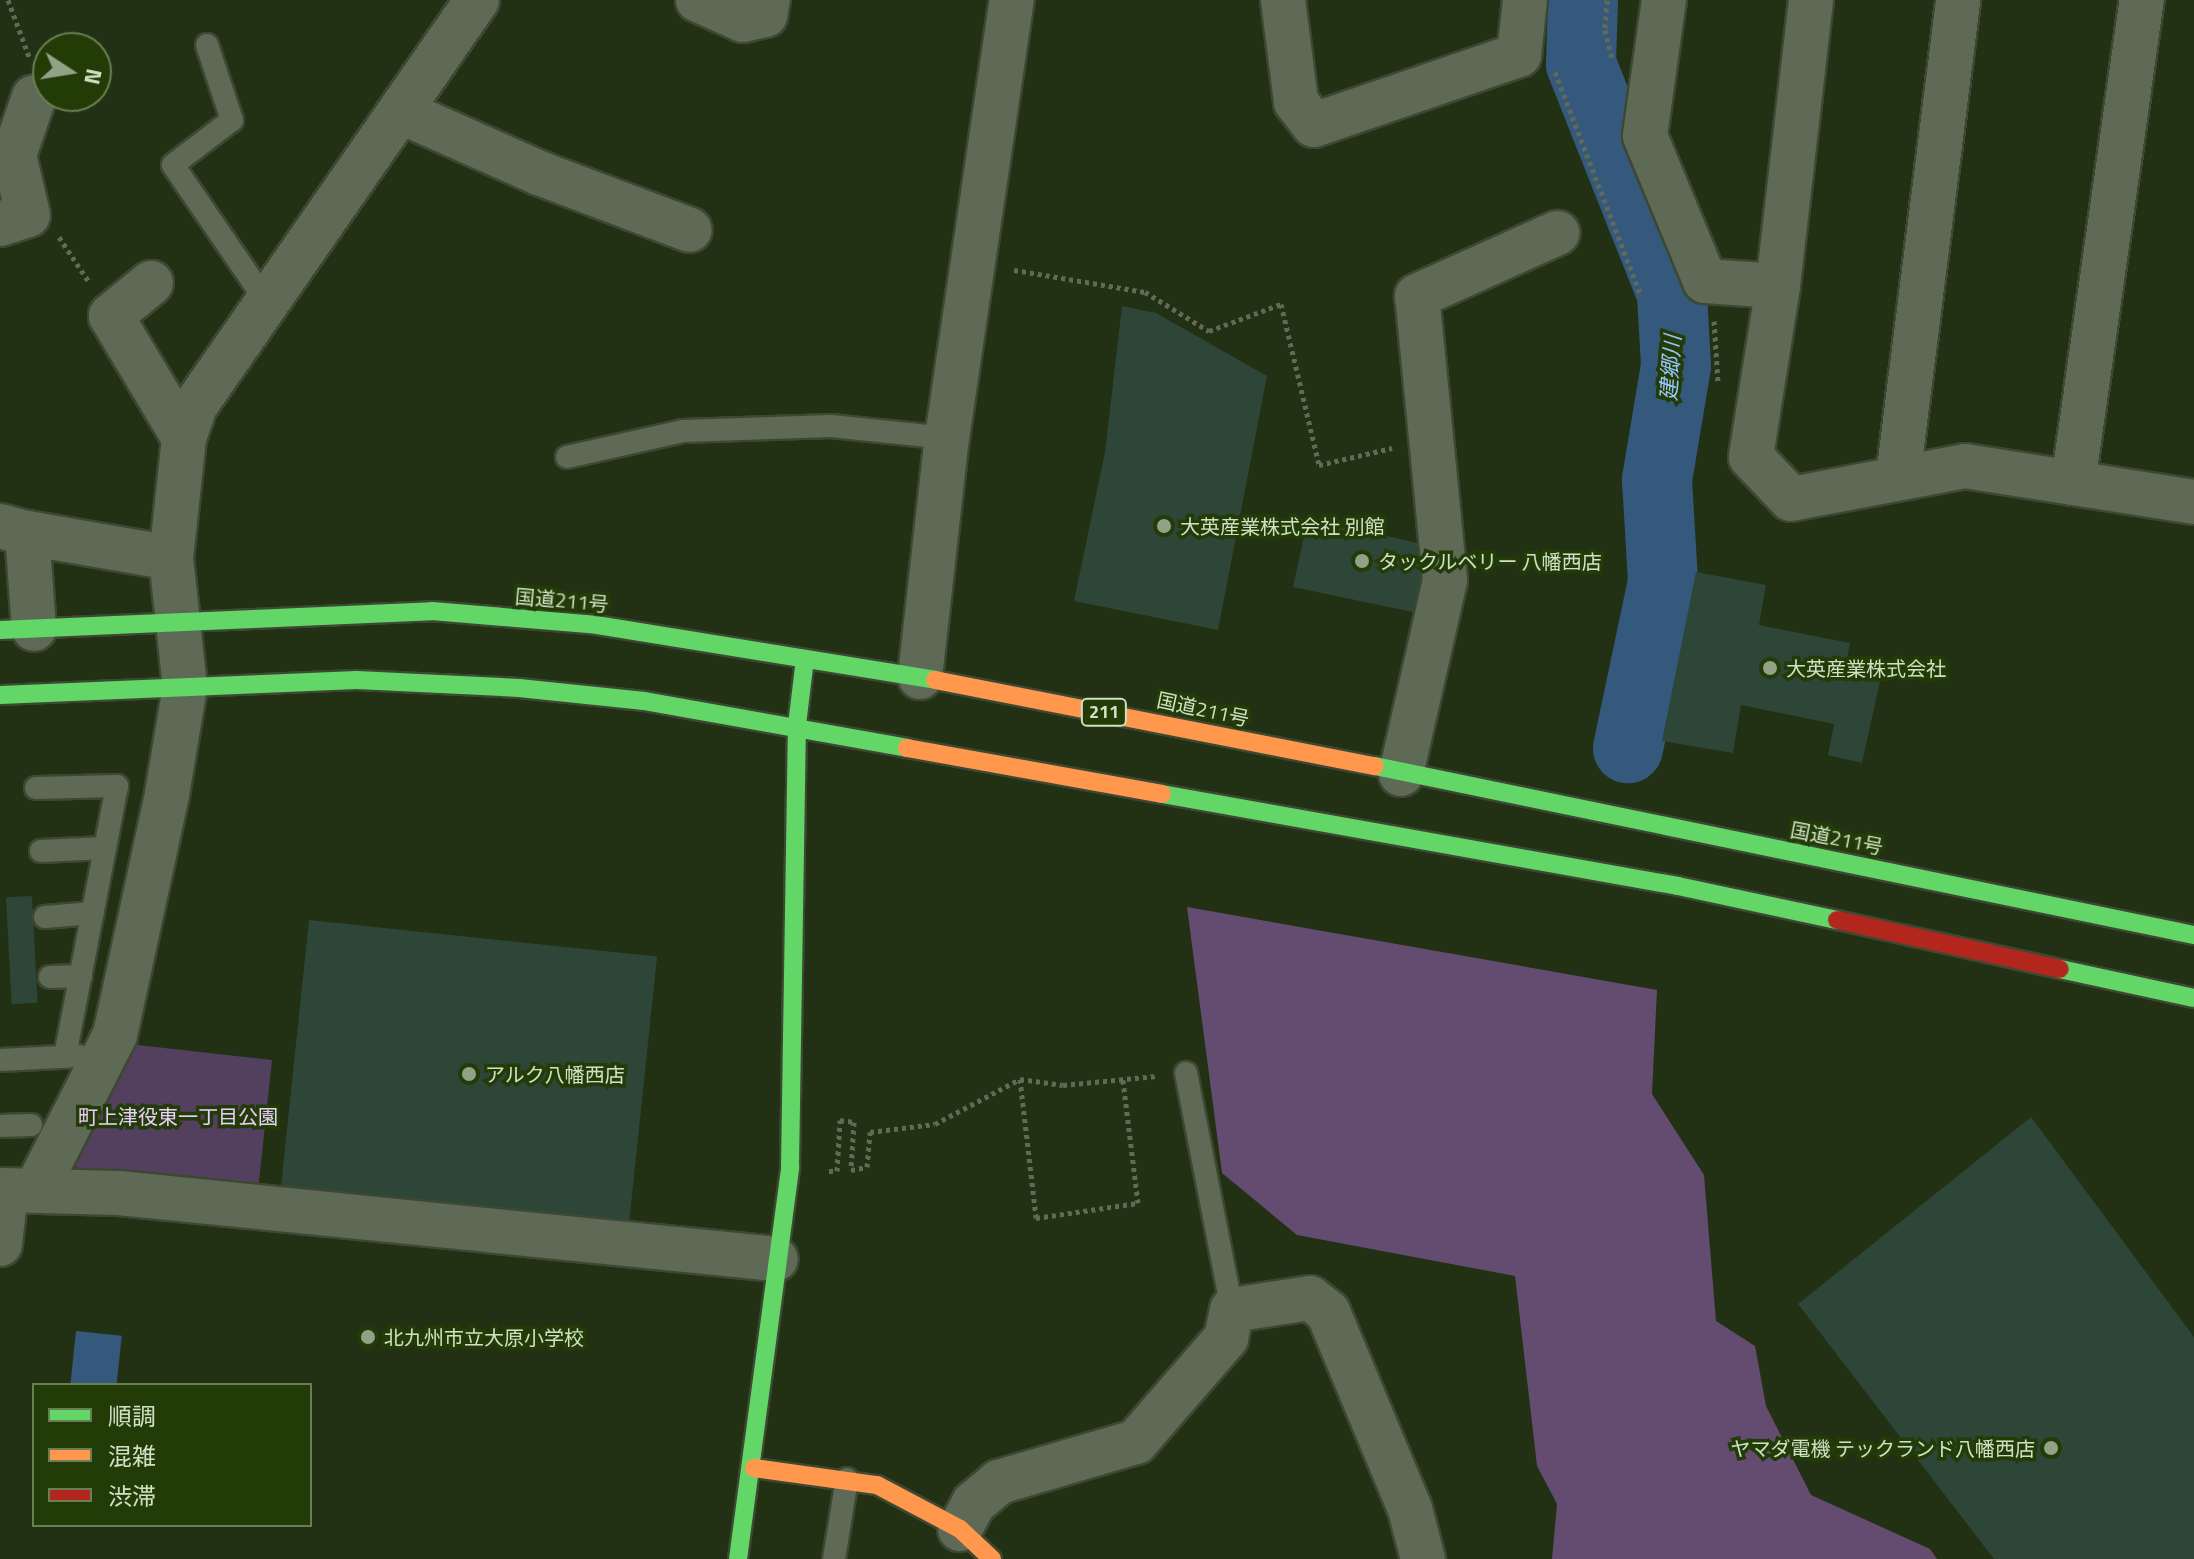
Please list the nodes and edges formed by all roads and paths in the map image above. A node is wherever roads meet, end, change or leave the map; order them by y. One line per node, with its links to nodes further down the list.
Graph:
1 (8, 0): 13 (path)
2 (477, 0): 16 (street)
3 (698, 0): 4 (street)
4 (768, 0)
5 (1012, 0): 20 (street)
6 (1283, 0): 7 (street)
7 (1525, 0)
8 (1664, 0): 22 (street)
9 (1811, 0): 22 (street)
10 (1958, 0): 30 (street)
11 (2142, 0): 31 (street)
12 (207, 45): 24 (lane)
13 (32, 63)
14 (1553, 67): 23 (path)
15 (32, 103): 17 (street)
16 (402, 112): 18 (street); 24 (street)
17 (14, 219): 25 (path)
18 (690, 230)
19 (1557, 233): 42 (street)
20 (973, 263): 27 (street); 28 (path)
21 (151, 283): 25 (street)
22 (1778, 286): 30 (street)
23 (1641, 296)
24 (268, 304): 26 (street)
25 (111, 316): 26 (street)
26 (184, 438): 34 (street)
27 (947, 438): 29 (lane); 38 (street)
28 (1393, 448)
29 (567, 457)
30 (1898, 477): 31 (street)
31 (2073, 483): 32 (street)
32 (2194, 502)
33 (13, 529): 34 (street); 36 (street)
34 (171, 558): 35 (street)
35 (178, 617): 36 (main road, 国道211号 / 211); 37 (main road, 国道211号 / 211); 39 (street)
36 (17, 630)
37 (805, 659): 38 (main road, 国道211号 / 211); 41 (main road)
38 (920, 677): 42 (main road, 国道211号 / 211)
39 (185, 687): 40 (main road); 41 (main road); 52 (street)
40 (0, 695)
41 (797, 725): 51 (main road); 59 (main road)
42 (1401, 774): 48 (main road, 国道211号 / 211)
43 (36, 788): 44 (lane)
44 (105, 848): 45 (lane); 46 (lane)
45 (41, 851)
46 (93, 913): 47 (lane); 49 (lane)
47 (45, 917)
48 (2194, 935)
49 (81, 976): 50 (lane); 52 (lane)
50 (50, 977)
51 (2194, 998)
52 (85, 1056): 53 (lane); 60 (street)
53 (0, 1060)
54 (1186, 1073): 56 (path); 63 (lane)
55 (1020, 1079): 56 (path); 56 (path); 59 (path)
56 (1123, 1080)
57 (31, 1125): 58 (lane)
58 (0, 1126)
59 (790, 1167): 62 (main road)
60 (14, 1190): 61 (street); 62 (street)
61 (0, 1244)
62 (776, 1259): 64 (main road)
63 (1232, 1310): 66 (street); 70 (street)
64 (754, 1468): 65 (main road); 67 (main road)
65 (847, 1479): 66 (main road); 68 (lane)
66 (960, 1529): 69 (main road)
67 (738, 1559)
68 (834, 1559)
69 (992, 1559)
70 (1423, 1559)

